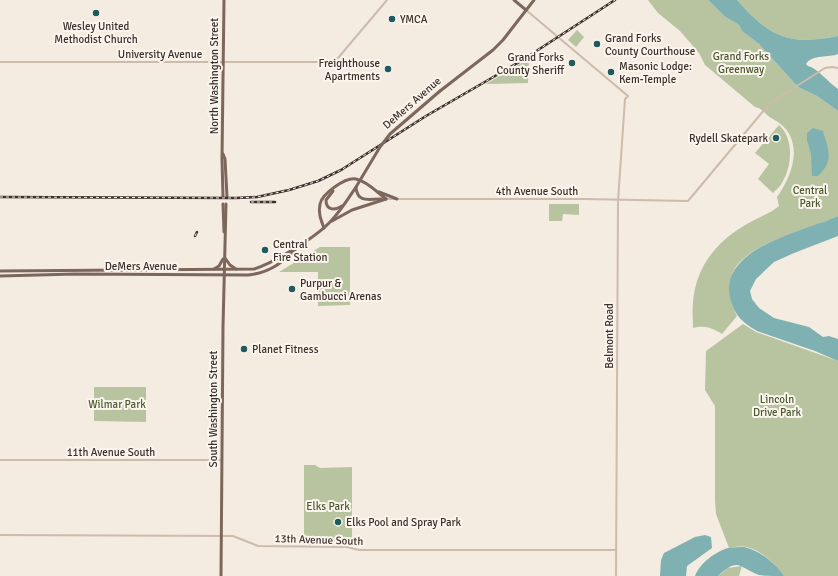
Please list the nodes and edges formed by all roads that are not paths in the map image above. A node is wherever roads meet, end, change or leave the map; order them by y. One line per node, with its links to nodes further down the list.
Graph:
1 (224, 0): 7 (main road, North Washington Street)
2 (387, 0): 7 (street, University Avenue)
3 (514, 0): 5 (main road)
4 (534, 0): 5 (main road, DeMers Avenue)
5 (526, 10): 10 (main road, DeMers Avenue, bridge); 15 (street, Belmont Road)
6 (0, 62): 7 (street, University Avenue)
7 (224, 62): 12 (main road, North Washington Street)
8 (838, 68): 15 (street, 4th Avenue South)
9 (339, 184): 11 (main road); 16 (main road); 19 (main road)
10 (356, 187): 13 (main road); 16 (main road, DeMers Avenue)
11 (372, 188): 13 (main road); 14 (main road)
12 (225, 197)
13 (386, 199): 14 (street, 4th Avenue South); 18 (main road)
14 (397, 199): 15 (street, 4th Avenue South)
15 (618, 201): 39 (street, Belmont Road)
16 (344, 203): 18 (main road, DeMers Avenue)
17 (225, 204): 21 (main road, South Washington Street)
18 (330, 222): 19 (main road, DeMers Avenue)
19 (324, 228): 20 (main road, DeMers Avenue)
20 (298, 247): 22 (main road, DeMers Avenue); 23 (main road, DeMers Avenue)
21 (224, 257): 25 (main road); 26 (main road, South Washington Street); 27 (main road)
22 (274, 260): 23 (main road); 27 (main road, DeMers Avenue)
23 (277, 266): 32 (main road, DeMers Avenue)
24 (148, 270): 25 (main road, DeMers Avenue); 28 (main road, DeMers Avenue); 29 (main road)
25 (212, 270): 26 (main road, DeMers Avenue)
26 (224, 270): 27 (main road, DeMers Avenue); 31 (main road, South Washington Street)
27 (238, 270)
28 (0, 271)
29 (148, 275): 30 (main road, DeMers Avenue); 33 (main road, DeMers Avenue)
30 (212, 275): 31 (main road, DeMers Avenue); 34 (main road)
31 (224, 275): 32 (main road, DeMers Avenue); 34 (main road, South Washington Street)
32 (233, 275): 34 (main road)
33 (0, 276)
34 (224, 285): 36 (main road, South Washington Street)
35 (0, 460): 36 (street, 11th Avenue South)
36 (222, 460): 38 (main road, South Washington Street)
37 (0, 535): 38 (street, 13th Avenue South)
38 (222, 536): 39 (street, 13th Avenue South); 40 (main road, South Washington Street)
39 (616, 550): 41 (street, Belmont Road)
40 (221, 576)
41 (616, 576)

